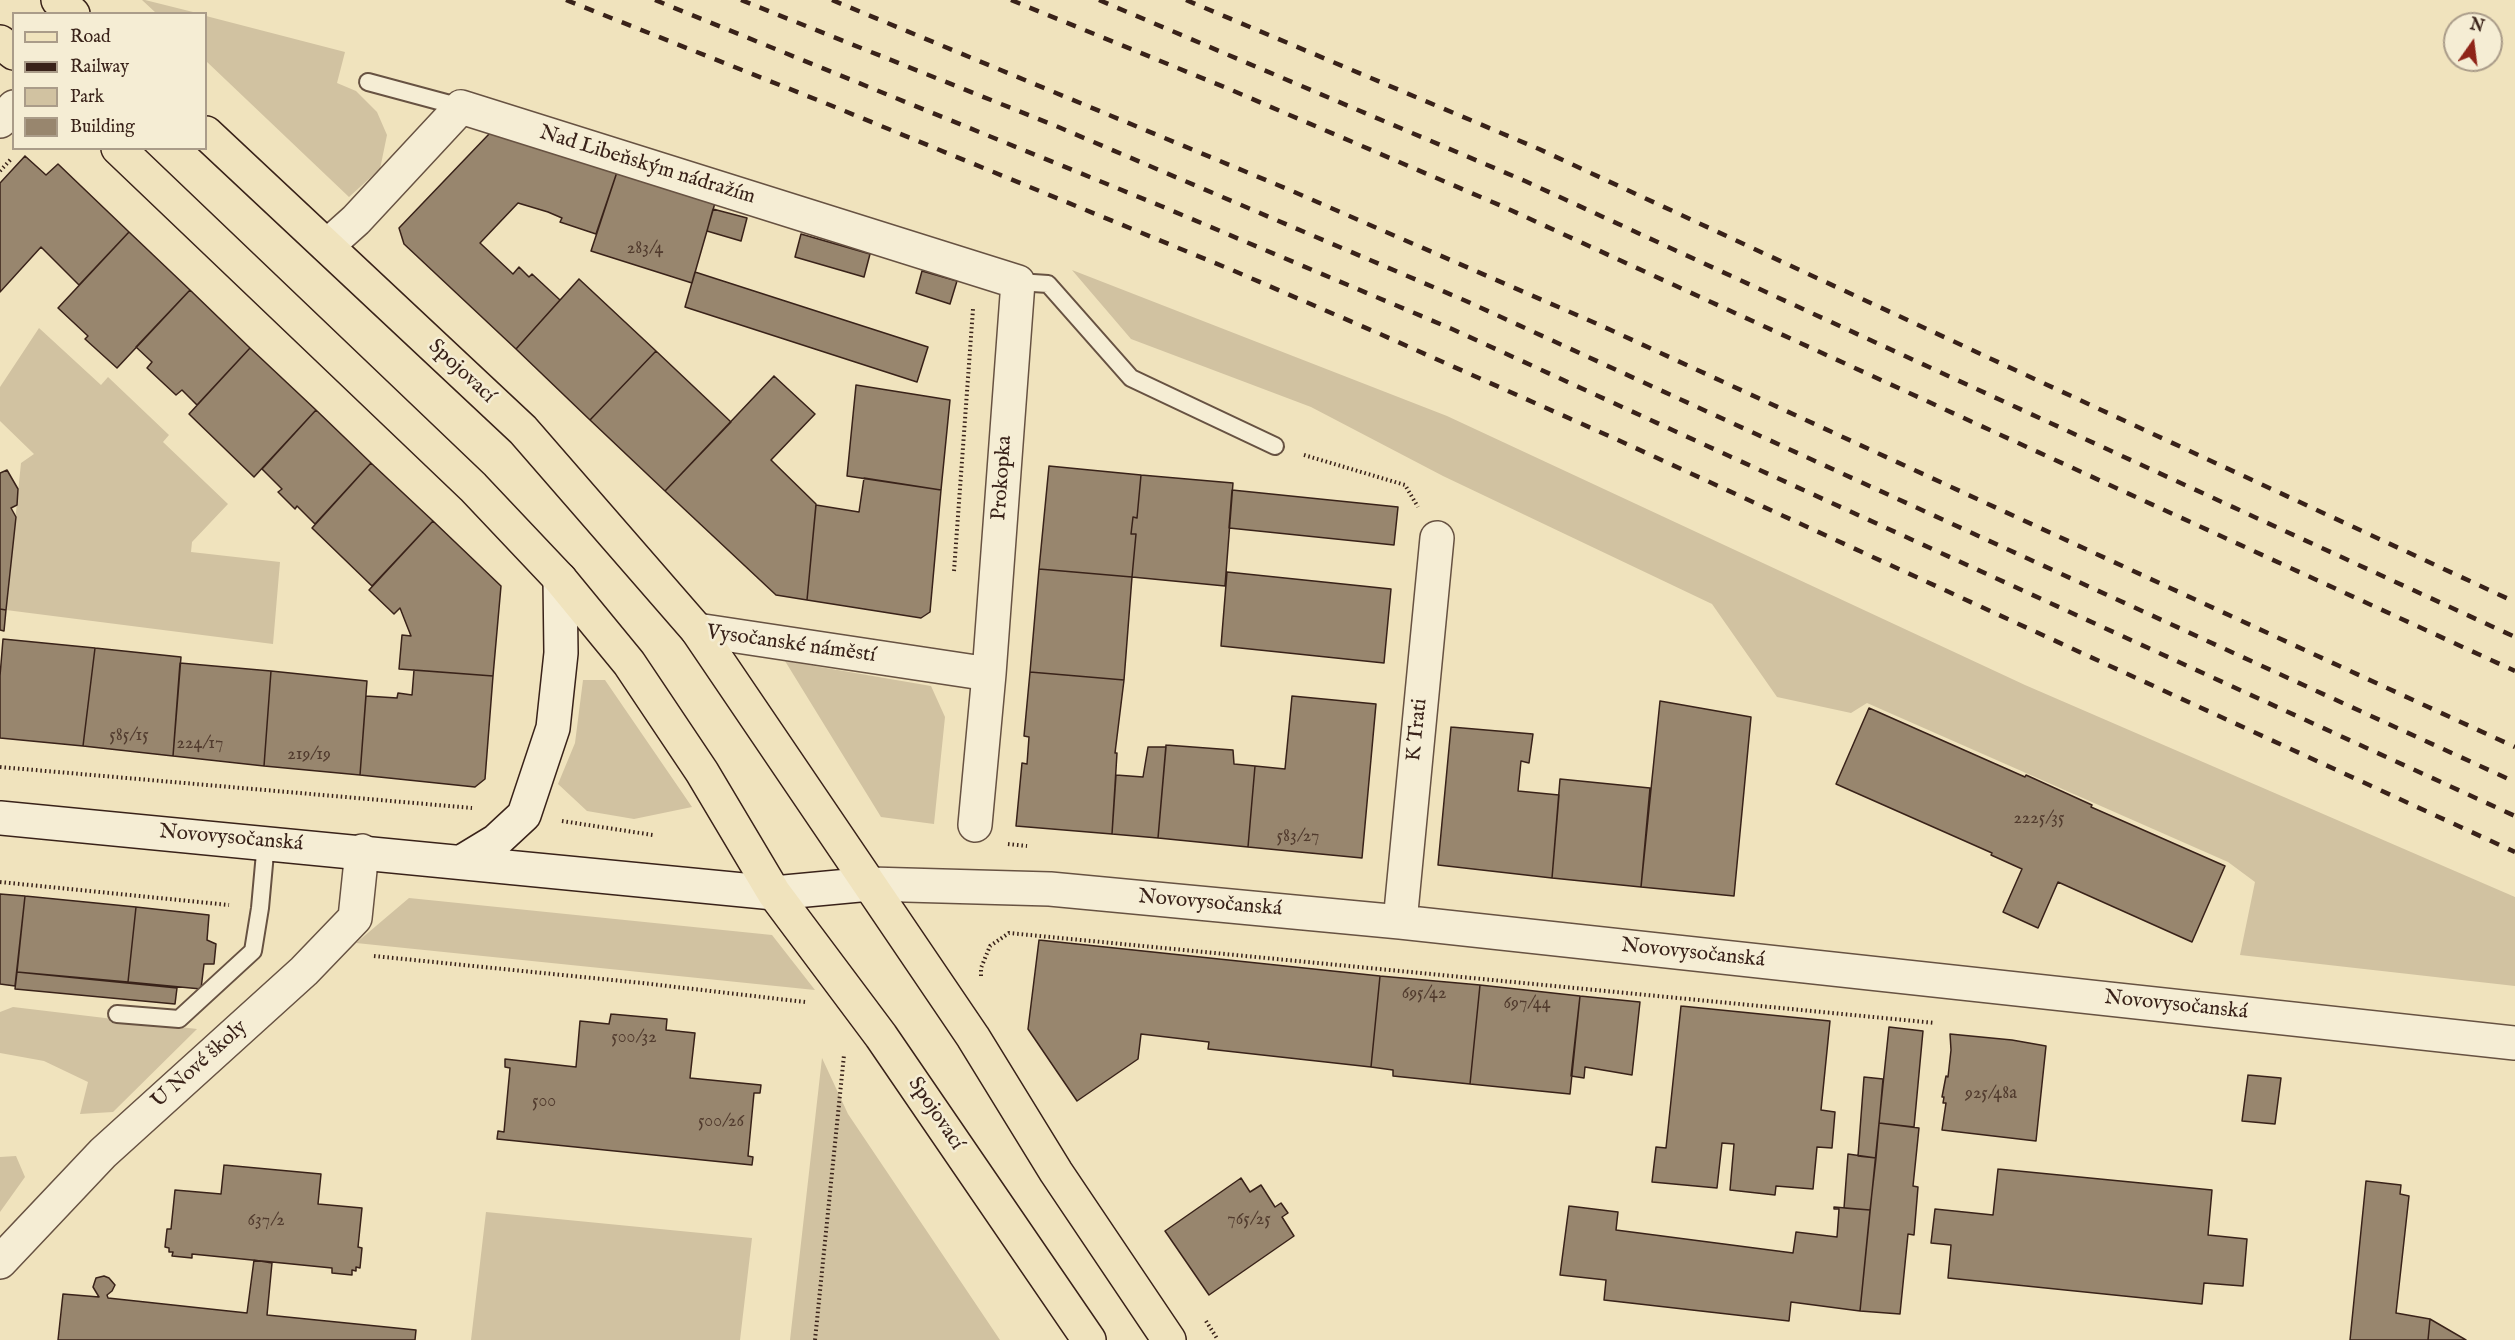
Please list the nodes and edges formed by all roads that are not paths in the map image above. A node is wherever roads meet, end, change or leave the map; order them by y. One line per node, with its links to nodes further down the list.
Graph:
1 (58, 0): 2 (main road)
2 (72, 12)
3 (0, 42): 4 (main road)
4 (12, 51)
5 (368, 82): 6 (lane)
6 (461, 107): 11 (street); 12 (street, Nad Libeňským nádražím)
7 (12, 109): 8 (street)
8 (0, 121)
9 (207, 134): 11 (main road, Spojovací)
10 (120, 150): 15 (main road)
11 (327, 246): 16 (main road, Spojovací)
12 (1017, 282): 13 (lane); 17 (street, Prokopka)
13 (1275, 446)
14 (1437, 538): 25 (street, K Trati)
15 (560, 579): 22 (street); 24 (main road)
16 (697, 630): 17 (street, Vysočanské náměstí); 23 (main road, Vysočanské náměstí)
17 (989, 674): 19 (street)
18 (0, 818): 20 (street, Novovysočanská)
19 (975, 825)
20 (266, 842): 21 (street, Novovysočanská); 26 (lane)
21 (362, 851): 22 (street, Novovysočanská); 28 (street, U Nové školy)
22 (463, 861): 24 (street)
23 (870, 884): 24 (street); 25 (street, Novovysočanská); 30 (main road)
24 (774, 893): 29 (main road, Spojovací)
25 (1400, 922): 27 (street, Novovysočanská)
26 (117, 1014)
27 (2515, 1043)
28 (0, 1262)
29 (1089, 1340)
30 (1169, 1340)

